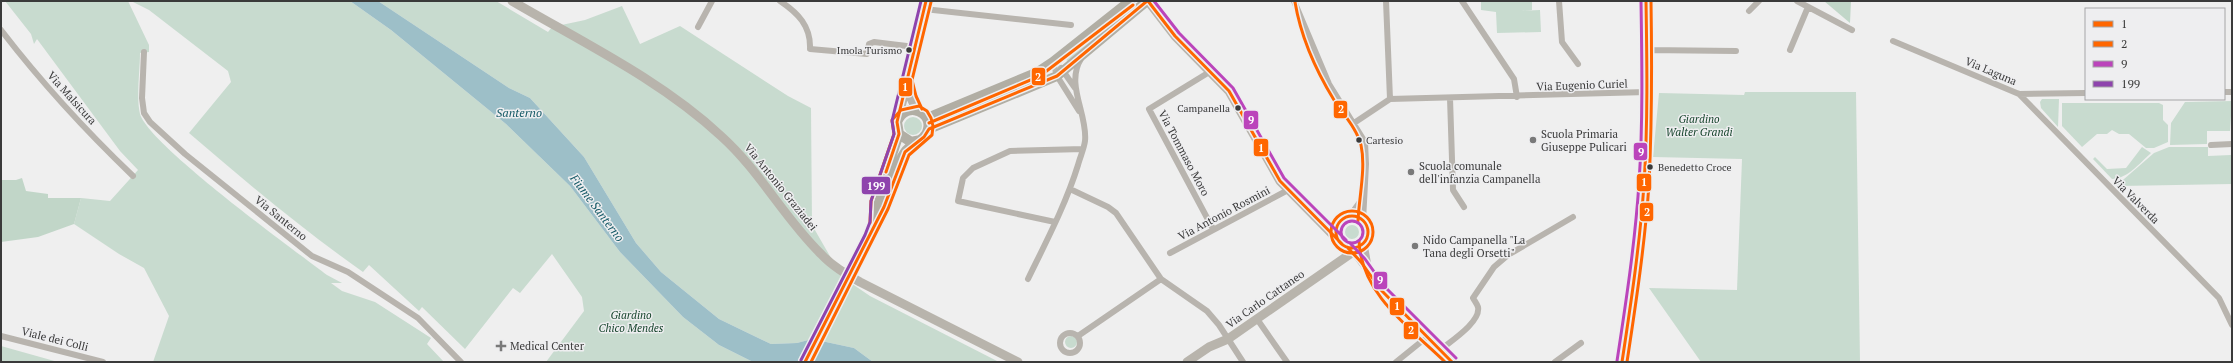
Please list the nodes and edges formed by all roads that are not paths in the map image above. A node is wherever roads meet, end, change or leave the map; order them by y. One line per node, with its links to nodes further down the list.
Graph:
1 (512, 1): 83 (street, Via Antonio Graziadei)
2 (712, 1): 19 (street)
3 (780, 1): 23 (street)
4 (1130, 1): 29 (main road)
5 (1148, 1): 26 (main road); 31 (street)
6 (1294, 1): 17 (street)
7 (1300, 1): 17 (street)
8 (1386, 1): 40 (street)
9 (1462, 1): 38 (street)
10 (1559, 1): 30 (street)
11 (1646, 1): 24 (street)
12 (1758, 1): 16 (street)
13 (1797, 1): 15 (street)
14 (925, 5): 18 (street); 23 (street)
15 (1808, 7): 21 (street); 25 (street)
16 (1749, 11)
17 (1301, 17): 45 (street)
18 (1071, 25)
19 (698, 27)
20 (1, 30): 53 (street, Via Malsicura)
21 (1852, 30)
22 (1893, 41): 37 (street, Via Laguna)
23 (915, 47): 33 (street)
24 (1647, 50): 27 (street); 35 (street)
25 (1790, 50)
26 (1087, 51): 32 (main road); 34 (street)
27 (1736, 51)
28 (144, 52): 81 (street, Via Santerno)
29 (1053, 62): 32 (street); 43 (main road)
30 (1578, 64)
31 (1211, 71): 55 (street); 65 (street, Via Tommaso Moro)
32 (1060, 73): 34 (street); 42 (street); 46 (main road)
33 (908, 80): 41 (street); 44 (street)
34 (1077, 91): 42 (street)
35 (1648, 92): 38 (street, Via Eugenio Curiel); 90 (street)
36 (2085, 93): 37 (street, Via Laguna)
37 (2019, 94): 73 (street, Via Valverda)
38 (1516, 97): 39 (street, Via Eugenio Curiel)
39 (1450, 98): 40 (street, Via Eugenio Curiel); 58 (street)
40 (1390, 99): 45 (street)
41 (917, 111): 43 (main road); 44 (main road)
42 (1080, 112): 51 (street)
43 (927, 118): 46 (main road)
44 (897, 122): 47 (main road)
45 (1354, 123): 57 (street)
46 (929, 129): 48 (main road)
47 (899, 134): 48 (main road); 52 (main road)
48 (921, 140): 56 (main road)
49 (2232, 144): 50 (street)
50 (2211, 145)
51 (1083, 148): 54 (street); 63 (street)
52 (886, 170): 56 (main road); 64 (main road)
53 (133, 176)
54 (1070, 189): 63 (street); 71 (street)
55 (1288, 190): 59 (street); 65 (street, Via Antonio Rosmini)
56 (889, 194): 64 (main road)
57 (1363, 197): 61 (street); 62 (street)
58 (1464, 207)
59 (1314, 216): 61 (street); 67 (street)
60 (1573, 216): 79 (street)
61 (1345, 218): 62 (street); 67 (street)
62 (1363, 221): 66 (street)
63 (1055, 222): 70 (street)
64 (874, 223): 82 (main road, bridge)
65 (1213, 229): 68 (street, Via Antonio Rosmini)
66 (1364, 242): 67 (street, Via Carlo Cattaneo); 69 (street)
67 (1347, 248): 69 (street); 72 (street, Via Carlo Cattaneo)
68 (1170, 253)
69 (1371, 275): 76 (street)
70 (1028, 279)
71 (1161, 279): 75 (street); 77 (street)
72 (1257, 319): 77 (street, Via Carlo Cattaneo); 86 (street)
73 (2232, 325)
74 (1, 336): 80 (street, Viale dei Colli)
75 (1078, 336)
76 (1426, 337): 79 (street); 87 (street)
77 (1228, 339): 84 (street, Via Carlo Cattaneo); 85 (street)
78 (1581, 344): 89 (street)
79 (1440, 350): 88 (street)
80 (103, 362)
81 (461, 362)
82 (805, 362)
83 (1018, 362)
84 (1187, 362)
85 (1243, 362)
86 (1287, 362)
87 (1396, 362)
88 (1452, 362)
89 (1555, 362)
90 (1622, 362)

